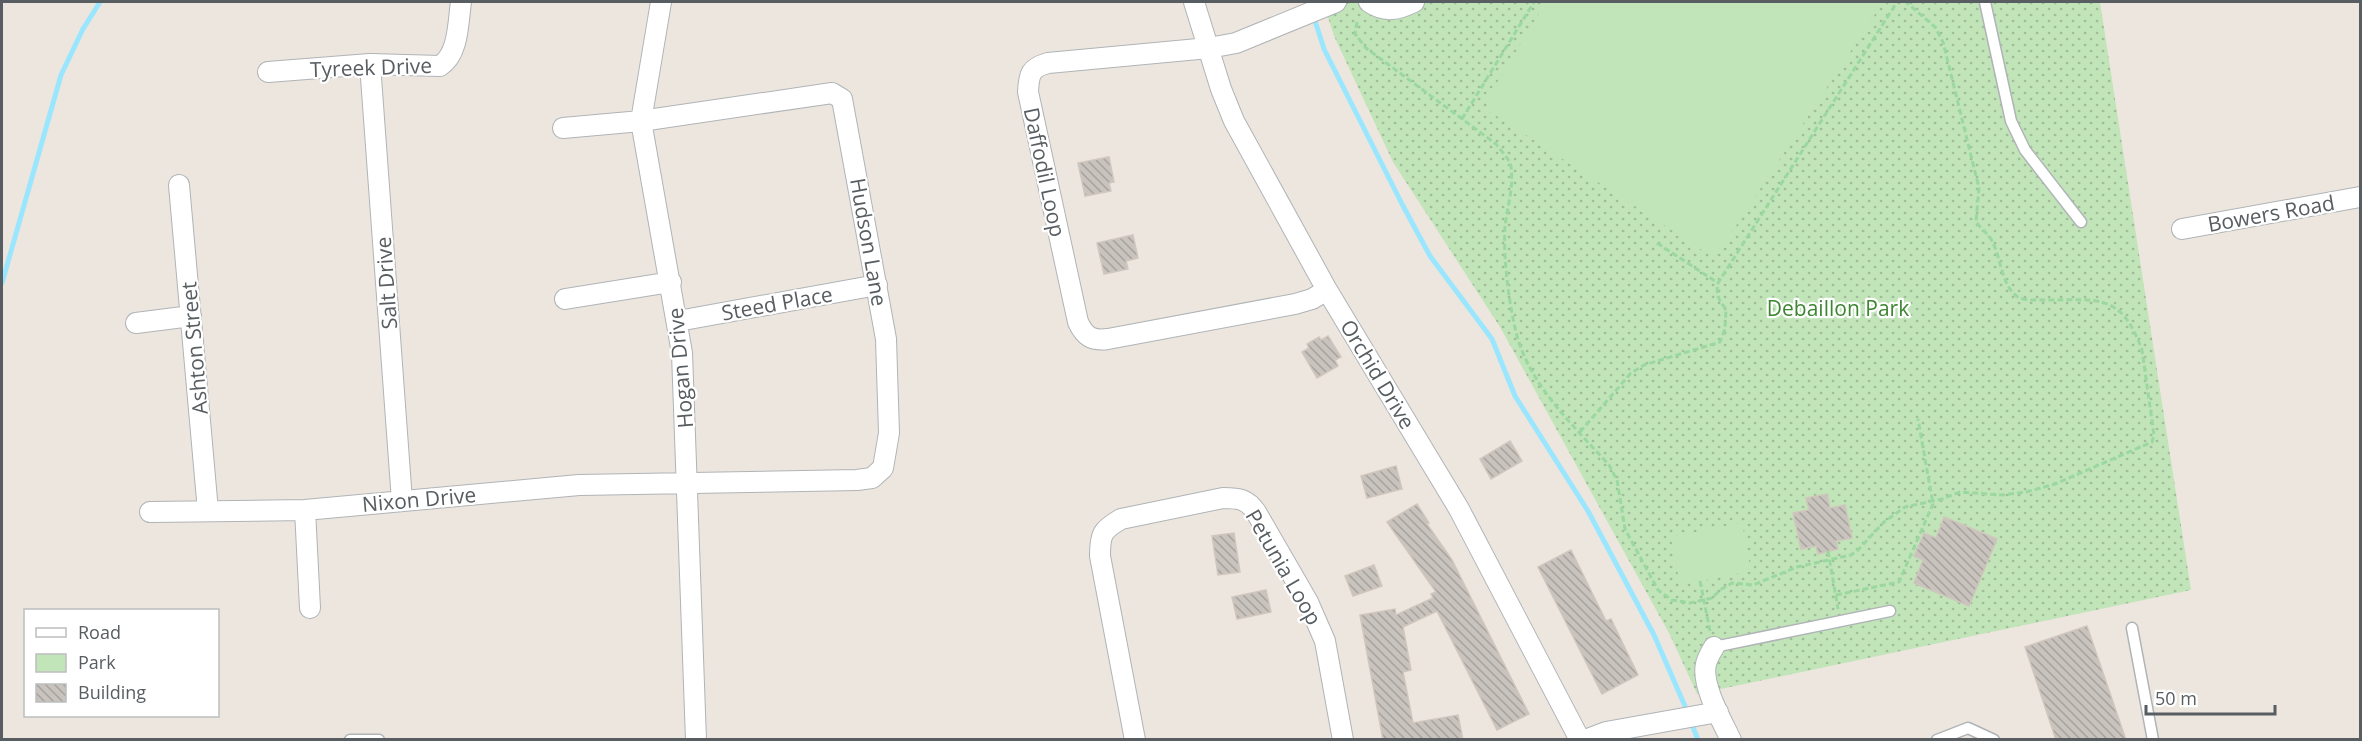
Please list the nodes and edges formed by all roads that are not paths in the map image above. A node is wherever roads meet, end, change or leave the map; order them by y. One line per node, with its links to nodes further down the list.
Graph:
1 (461, 2): 9 (street, Tyreek Drive)
2 (662, 2): 11 (street, Hogan Drive)
3 (1194, 2): 8 (street, Orchid Drive)
4 (1369, 2): 5 (street)
5 (1414, 2)
6 (1985, 2): 15 (lane)
7 (1331, 3): 8 (street, Daffodil Loop)
8 (1209, 48): 19 (street, Orchid Drive); 19 (street, Daffodil Loop)
9 (370, 64): 10 (street, Tyreek Drive); 25 (street, Salt Drive)
10 (268, 72)
11 (641, 121): 12 (street, Hudson Lane); 17 (street, Hogan Drive); 18 (street, Hudson Lane)
12 (564, 128)
13 (179, 185): 21 (street, Ashton Street)
14 (2361, 197): 16 (street, Bowers Road)
15 (2081, 222)
16 (2182, 229)
17 (671, 282): 20 (street); 22 (street, Hogan Drive)
18 (877, 285): 22 (street, Steed Place); 24 (street, Hudson Lane)
19 (1328, 290): 39 (street, Orchid Drive)
20 (565, 299)
21 (191, 316): 23 (street); 27 (street, Ashton Street)
22 (678, 321): 24 (street, Hogan Drive)
23 (136, 323)
24 (688, 482): 25 (street, Nixon Drive); 36 (street, Hogan Drive)
25 (402, 501): 26 (street, Nixon Drive)
26 (305, 510): 27 (street, Nixon Drive); 29 (street)
27 (208, 511): 28 (street, Nixon Drive)
28 (150, 512)
29 (310, 608)
30 (1890, 611): 32 (lane)
31 (2132, 628): 43 (lane)
32 (1714, 647): 33 (street)
33 (1718, 711): 39 (street); 40 (street)
34 (350, 740): 35 (lane)
35 (379, 740)
36 (696, 740)
37 (1135, 740): 38 (street, Petunia Loop)
38 (1343, 740)
39 (1582, 740)
40 (1731, 740)
41 (1937, 740): 42 (lane)
42 (1994, 740)
43 (2153, 740)

